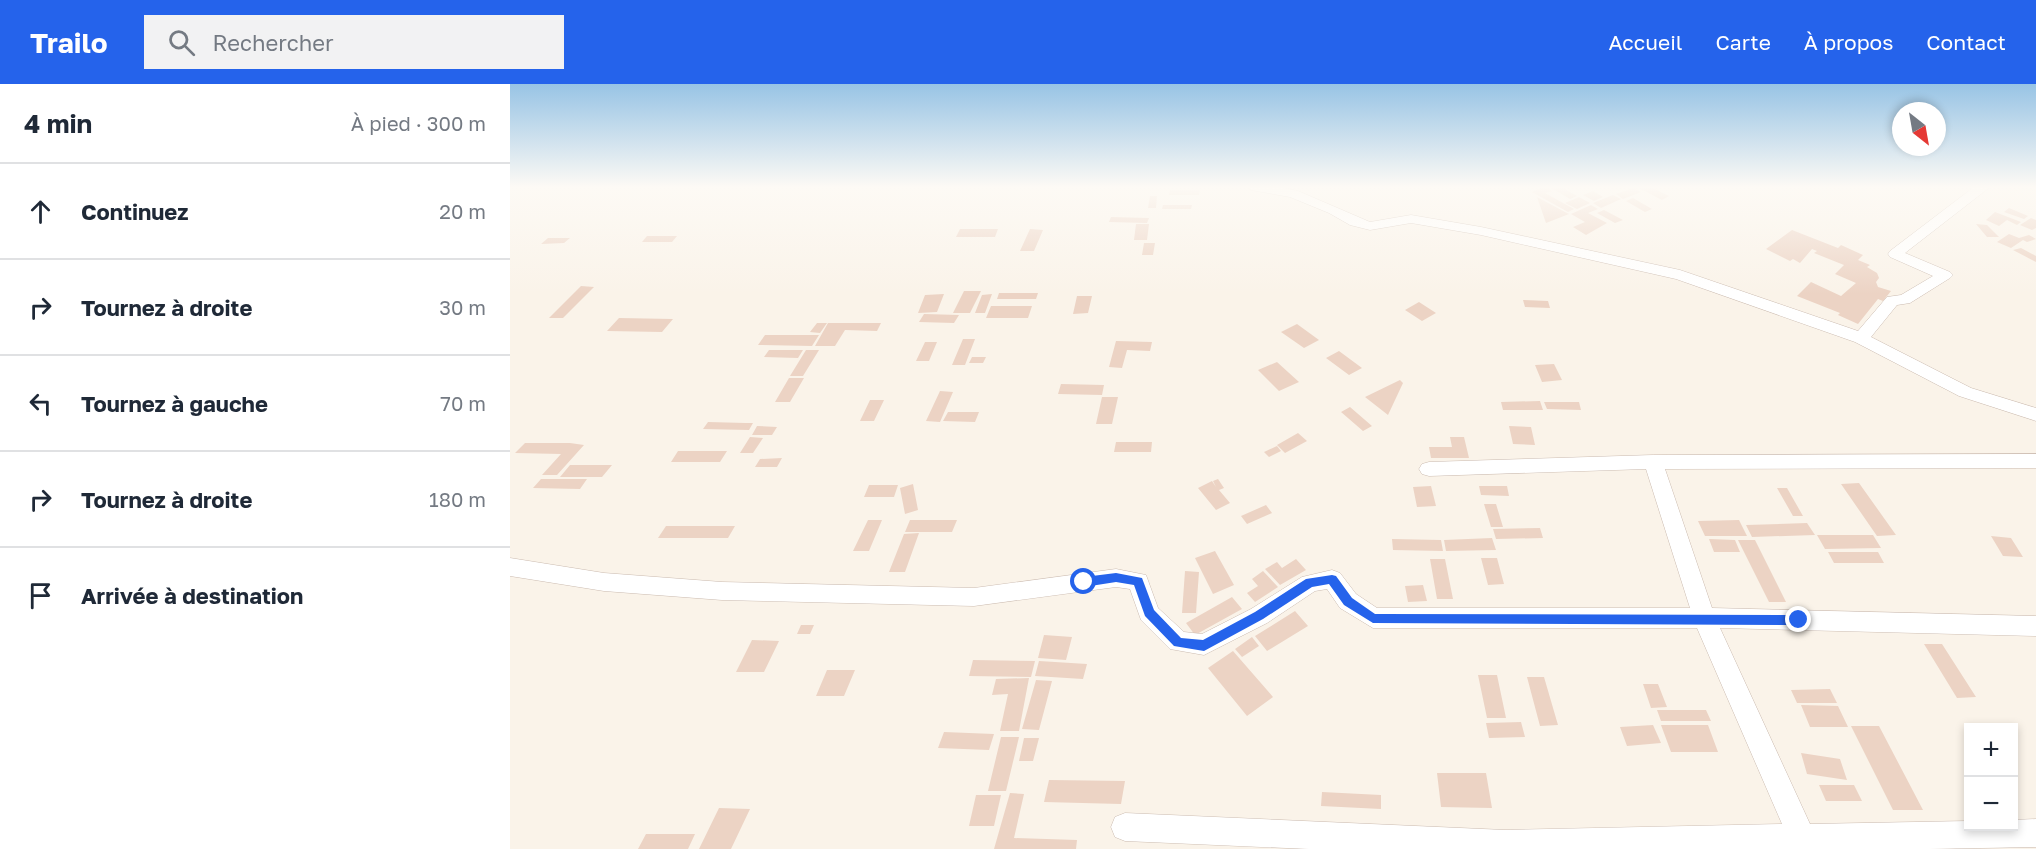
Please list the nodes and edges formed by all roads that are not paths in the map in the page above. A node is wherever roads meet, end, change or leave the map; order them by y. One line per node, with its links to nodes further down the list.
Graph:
1 (1358, 223): 2 (street)
2 (1390, 223)
3 (1433, 223): 5 (street)
4 (1933, 223): 5 (street)
5 (1861, 338): 6 (street)
6 (2036, 415)
7 (2036, 446): 8 (street)
8 (1994, 460): 9 (street); 10 (street)
9 (2036, 460)
10 (1653, 462): 11 (street); 13 (street)
11 (1429, 469)
12 (510, 567): 13 (street)
13 (1704, 618): 14 (street); 17 (street)
14 (2036, 626)
15 (1125, 827): 17 (street)
16 (2036, 833): 17 (street)
17 (1804, 844)

